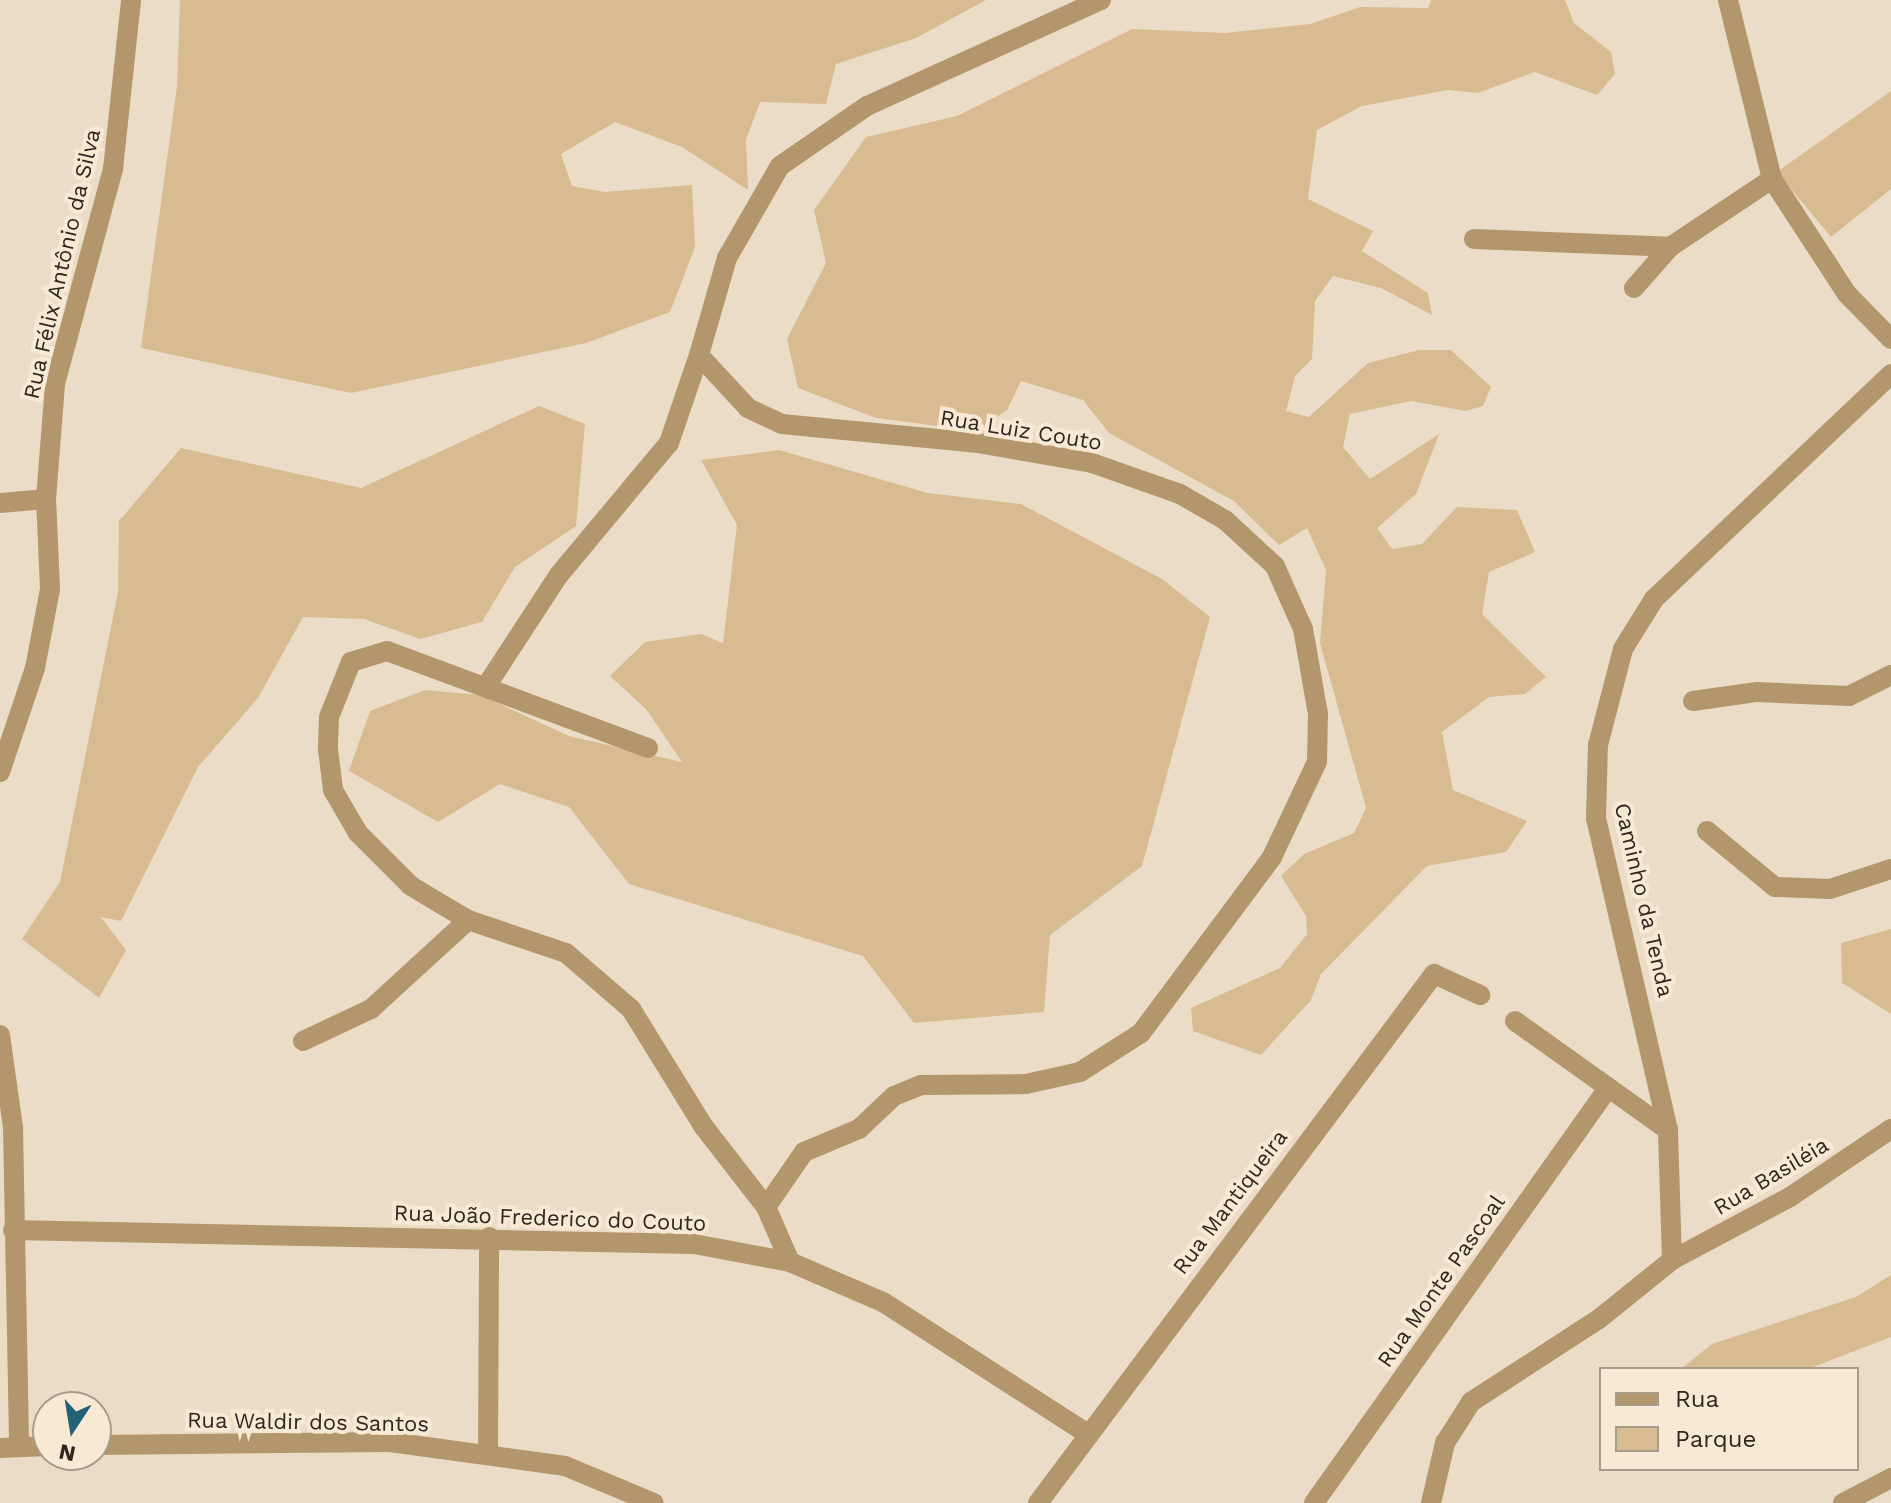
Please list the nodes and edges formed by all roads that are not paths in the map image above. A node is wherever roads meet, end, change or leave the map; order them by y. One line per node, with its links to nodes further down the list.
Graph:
1 (131, 0): 11 (street, Rua Félix Antônio da Silva)
2 (1101, 0): 9 (street)
3 (1728, 0): 4 (street)
4 (1772, 179): 6 (street); 8 (street)
5 (1474, 239): 6 (street)
6 (1670, 247): 7 (street)
7 (1634, 288)
8 (1891, 339)
9 (699, 355): 14 (street); 28 (street, Rua Luiz Couto)
10 (1891, 374): 27 (street, Caminho da Tenda)
11 (46, 499): 12 (street); 17 (street, Rua Félix Antônio da Silva)
12 (0, 503)
13 (1891, 675): 15 (street)
14 (487, 685): 16 (street); 20 (street)
15 (1693, 701)
16 (648, 748)
17 (0, 772)
18 (1707, 831): 19 (street)
19 (1891, 869)
20 (468, 920): 24 (street); 28 (street)
21 (1480, 995): 33 (street, Rua Mantiqueira)
22 (1515, 1021): 25 (street)
23 (0, 1035): 29 (street)
24 (303, 1041)
25 (1608, 1088): 27 (street); 41 (street, Rua Monte Pascoal)
26 (1891, 1129): 31 (street, Rua Basiléia)
27 (1668, 1130): 31 (street, Caminho da Tenda)
28 (766, 1207): 32 (street)
29 (13, 1230): 30 (street, Rua João Frederico do Couto); 36 (street)
30 (489, 1237): 32 (street, Rua João Frederico do Couto); 37 (street)
31 (1672, 1260): 42 (street, Rua Basiléia)
32 (790, 1262): 33 (street, Rua João Frederico do Couto)
33 (1085, 1432): 40 (street, Rua Mantiqueira)
34 (112, 1445): 37 (street, Rua Waldir dos Santos)
35 (32, 1446): 36 (street)
36 (9, 1447)
37 (488, 1453): 39 (street, Rua Waldir dos Santos)
38 (1891, 1478): 43 (street)
39 (654, 1503)
40 (1038, 1503)
41 (1314, 1503)
42 (1431, 1503)
43 (1843, 1503)

